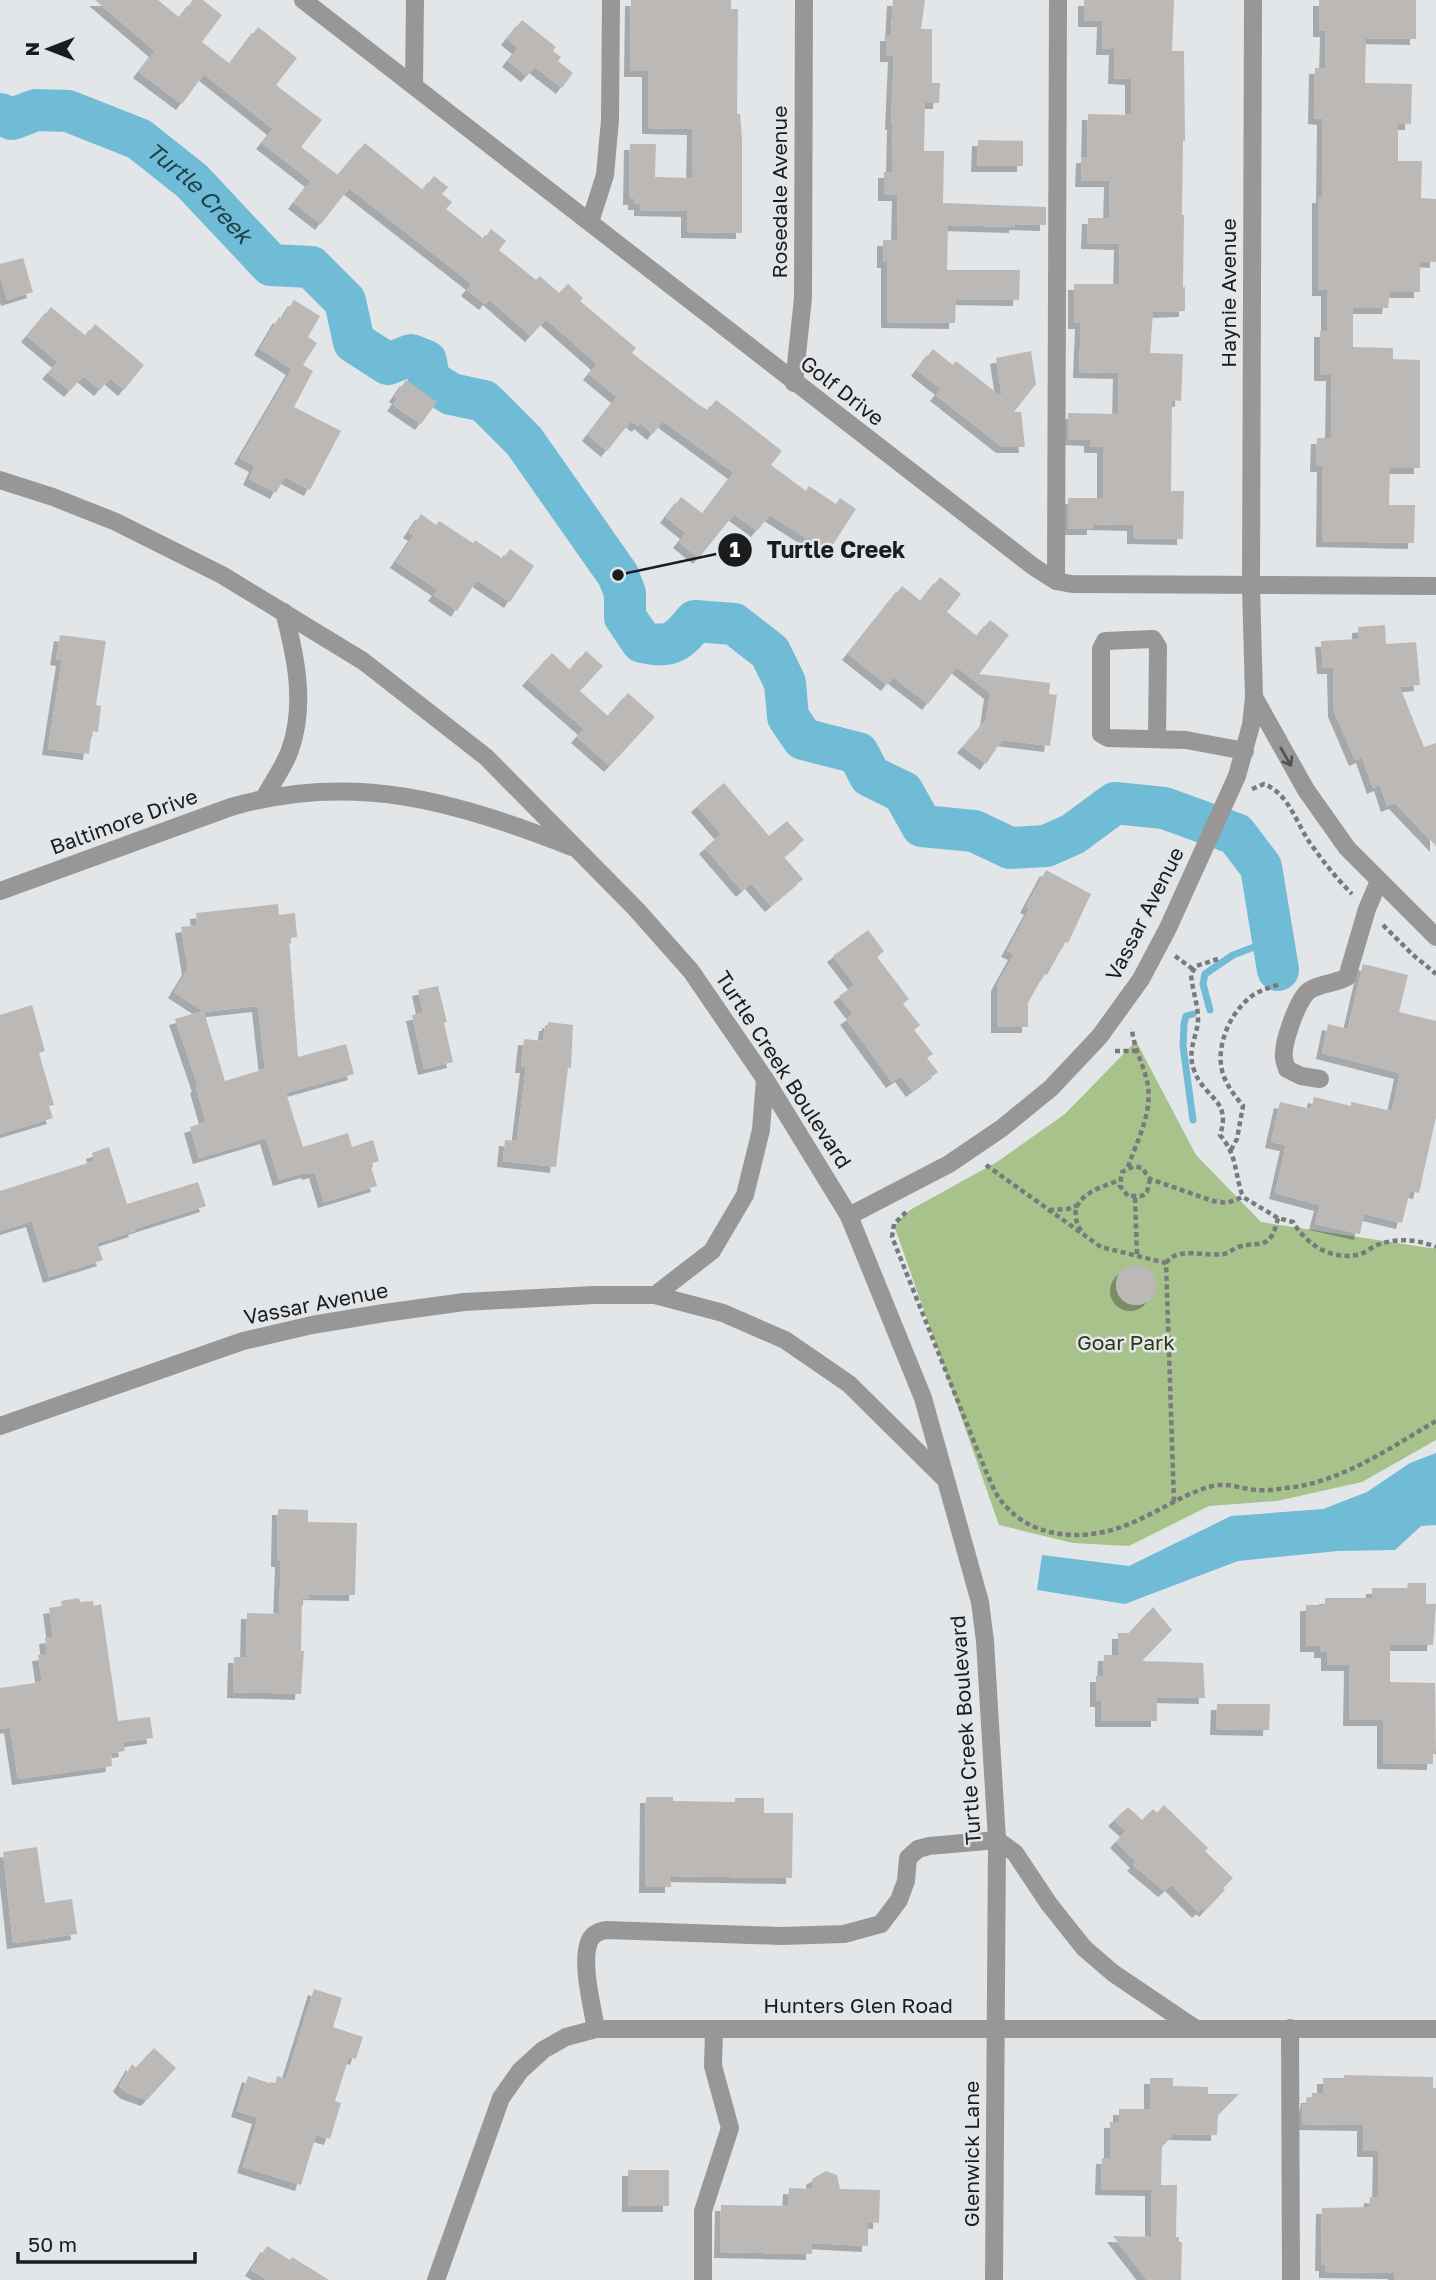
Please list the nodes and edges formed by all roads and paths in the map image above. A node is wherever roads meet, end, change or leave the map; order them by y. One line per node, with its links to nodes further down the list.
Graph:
1 (303, 0): 7 (street, Golf Drive)
2 (415, 0): 7 (street)
3 (611, 0): 8 (street)
4 (804, 0): 9 (street, Rosedale Avenue)
5 (1058, 0): 11 (street)
6 (1253, 0): 12 (street, Haynie Avenue)
7 (414, 86): 8 (street, Golf Drive)
8 (590, 222): 9 (street, Golf Drive)
9 (793, 383): 11 (street, Golf Drive)
10 (0, 480): 14 (street, Turtle Creek Boulevard)
11 (1056, 581): 12 (street, Golf Drive)
12 (1251, 586): 13 (street, Golf Drive); 15 (street, Vassar Avenue)
13 (1436, 586)
14 (284, 612): 19 (street); 20 (street, Turtle Creek Boulevard)
15 (1254, 697): 17 (street, Vassar Avenue); 21 (street, one-way to 21)
16 (1157, 739): 16 (street); 17 (street)
17 (1245, 751): 47 (street, Vassar Avenue)
18 (1245, 795): 23 (path)
19 (264, 798): 20 (street, Baltimore Drive); 22 (street, Baltimore Drive)
20 (578, 849): 33 (street, Turtle Creek Boulevard)
21 (1379, 881): 23 (street); 24 (street)
22 (0, 891)
23 (1367, 909): 28 (path); 34 (street)
24 (1436, 937)
25 (1218, 958): 27 (path)
26 (1170, 961): 27 (path)
27 (1194, 970): 35 (path)
28 (1436, 974)
29 (1281, 984): 35 (path)
30 (1123, 1034): 32 (path)
31 (1115, 1045): 32 (path)
32 (1136, 1051): 38 (path)
33 (765, 1079): 47 (street, Turtle Creek Boulevard); 53 (street)
34 (1320, 1079)
35 (1231, 1150): 42 (path)
36 (996, 1158): 37 (path)
37 (986, 1165): 39 (path); 46 (path)
38 (1128, 1168): 40 (path); 41 (path)
39 (979, 1170)
40 (1150, 1179): 42 (path); 43 (path)
41 (1119, 1180): 43 (path); 44 (path)
42 (1243, 1197): 48 (path)
43 (1135, 1198): 51 (path)
44 (1079, 1205): 46 (path); 49 (path)
45 (909, 1208): 57 (path)
46 (1048, 1210): 49 (path)
47 (849, 1216): 56 (street, Turtle Creek Boulevard)
48 (1278, 1219): 50 (path); 52 (path)
49 (1083, 1234): 51 (path)
50 (1436, 1247)
51 (1137, 1256): 52 (path)
52 (1166, 1263): 57 (path)
53 (655, 1295): 55 (street, Vassar Avenue); 56 (street, Vassar Avenue)
54 (1436, 1421): 57 (path)
55 (0, 1426)
56 (946, 1480): 58 (street, Turtle Creek Boulevard)
57 (1174, 1503)
58 (997, 1840): 59 (street, Turtle Creek Boulevard); 61 (street); 63 (street)
59 (994, 2028): 62 (street, Hunters Glen Road); 63 (street, Hunters Glen Road); 67 (street, Glenwick Lane)
60 (1290, 2028): 63 (street, Hunters Glen Road); 64 (street, Hunters Glen Road); 68 (street)
61 (596, 2029): 62 (street, Hunters Glen Road); 65 (street, Hunters Glen Road)
62 (714, 2029): 66 (street)
63 (1196, 2029)
64 (1436, 2029)
65 (436, 2280)
66 (703, 2280)
67 (995, 2280)
68 (1291, 2280)

